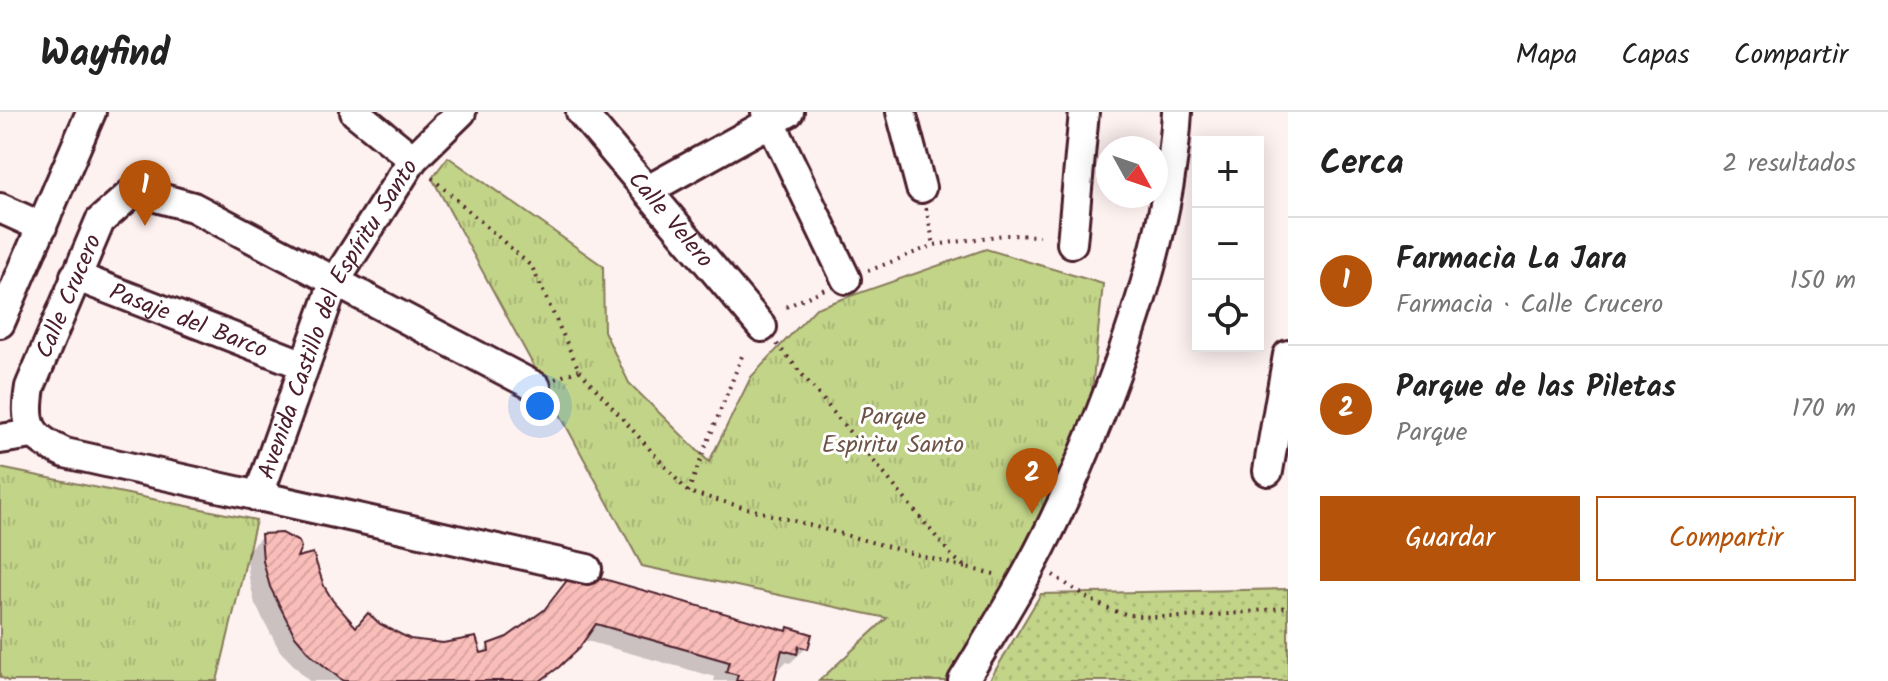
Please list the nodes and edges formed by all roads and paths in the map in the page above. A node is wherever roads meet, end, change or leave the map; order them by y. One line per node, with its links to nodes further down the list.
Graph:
1 (91, 112): 13 (street)
2 (355, 112): 9 (street)
3 (461, 112): 9 (street, Avenida Castillo del Espíritu Santo)
4 (581, 112): 11 (street, Calle Velero)
5 (901, 112): 10 (street)
6 (1084, 112): 15 (street)
7 (1177, 112): 34 (street)
8 (775, 115): 11 (street); 18 (street)
9 (423, 168): 19 (street, Avenida Castillo del Espíritu Santo); 30 (path)
10 (921, 188): 16 (path)
11 (648, 190): 22 (street, Calle Velero)
12 (0, 208): 13 (street)
13 (42, 227): 21 (street)
14 (1039, 236): 16 (path)
15 (1072, 243)
16 (934, 245): 18 (path)
17 (75, 276): 19 (street, Calle Crucero); 25 (street, Pasaje del Barco); 27 (street, Calle Crucero)
18 (846, 279): 20 (path)
19 (334, 283): 25 (street, Avenida Castillo del Espíritu Santo); 26 (street, Calle Crucero)
20 (786, 307)
21 (0, 323)
22 (762, 327): 32 (path)
23 (744, 351): 30 (path)
24 (1288, 355): 29 (street)
25 (304, 365): 31 (street, Avenida Castillo del Espíritu Santo)
26 (536, 387)
27 (33, 434): 28 (street); 31 (street)
28 (0, 439)
29 (1268, 471)
30 (688, 492): 32 (path)
31 (258, 497): 33 (street)
32 (966, 568): 34 (path)
33 (587, 569)
34 (1028, 572): 35 (path); 36 (street)
35 (1288, 607)
36 (963, 681)

